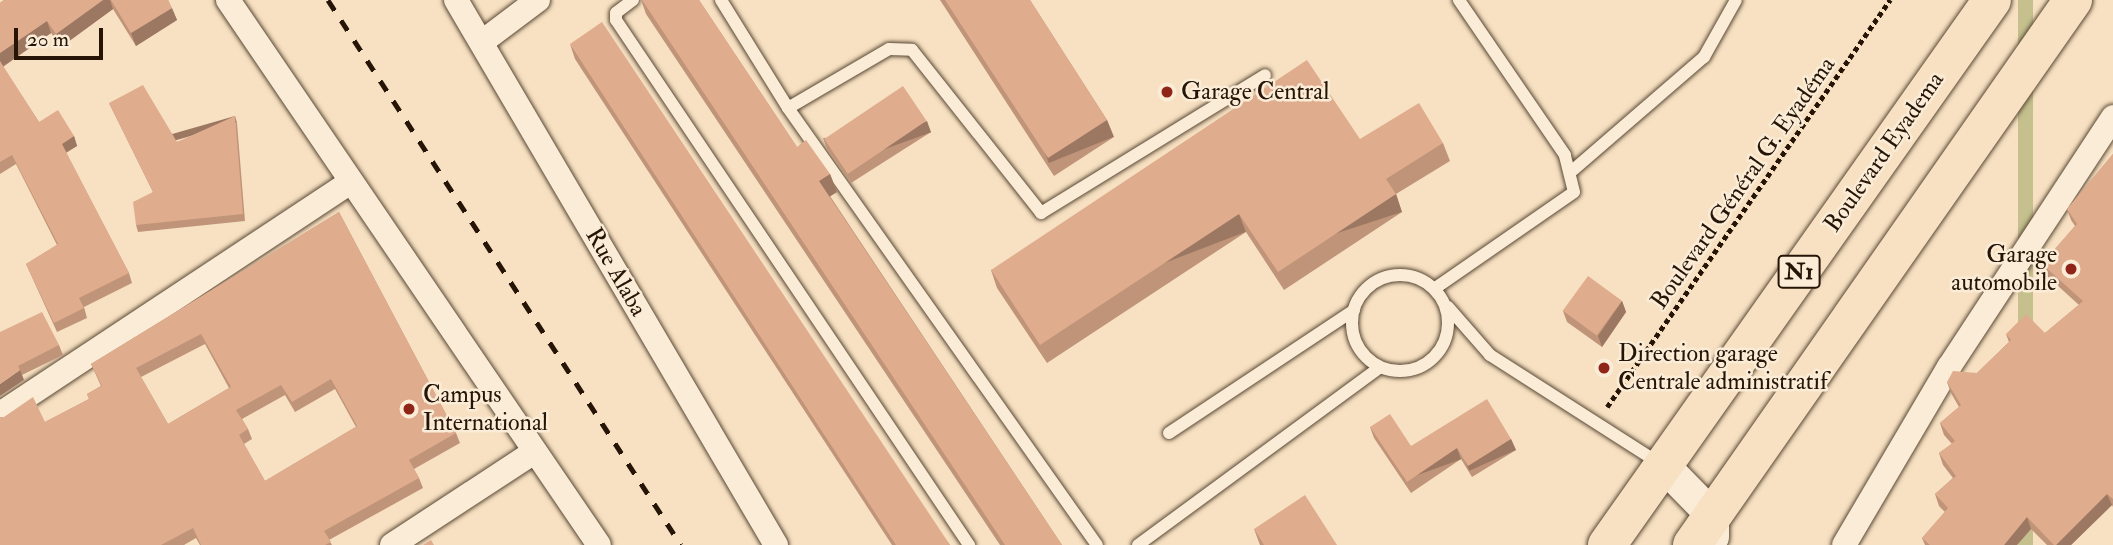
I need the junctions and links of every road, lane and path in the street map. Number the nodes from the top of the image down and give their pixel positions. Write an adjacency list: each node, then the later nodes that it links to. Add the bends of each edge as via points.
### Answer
1 (228, 0): 16 (street)
2 (456, 0): 11 (street, Rue Alaba)
3 (538, 0): 11 (street)
4 (633, 0): 30 (lane, via 615,13 616,20)
5 (721, 0): 13 (lane)
6 (1459, 0): 15 (lane)
7 (1736, 0): 15 (lane, via 1704,57)
8 (1890, 0): 22 (path, Boulevard Général G. Eyadéma)
9 (1992, 0): 25 (highway, Boulevard Eyadema / N1)
10 (2073, 0): 26 (highway, N1)
11 (482, 42): 29 (street, Rue Alaba)
12 (1265, 75): 13 (lane, via 1041,214 912,50 889,49)
13 (788, 108): 31 (lane)
14 (2113, 117): 34 (street, via 1949,367)
15 (1573, 170): 17 (lane, via 1574,192)
16 (348, 184): 21 (street); 24 (street)
17 (1434, 289): 18 (lane); 19 (lane, via 1412,277 1388,276 1361,295)
18 (1443, 301): 20 (lane, via 1447,335 1429,362 1397,371); 22 (lane, via 1490,355 1563,405)
19 (1353, 310): 20 (lane, via 1357,343); 23 (lane)
20 (1380, 367): 32 (lane)
21 (0, 414)
22 (1598, 419): 25 (lane)
23 (1169, 433)
24 (534, 452): 27 (street); 28 (street)
25 (1664, 466): 26 (street); 33 (highway, Boulevard Eyadema / N1)
26 (1706, 535)
27 (392, 545)
28 (598, 545)
29 (776, 545)
30 (969, 545)
31 (1097, 545)
32 (1138, 545)
33 (1607, 545)
34 (1844, 545)

